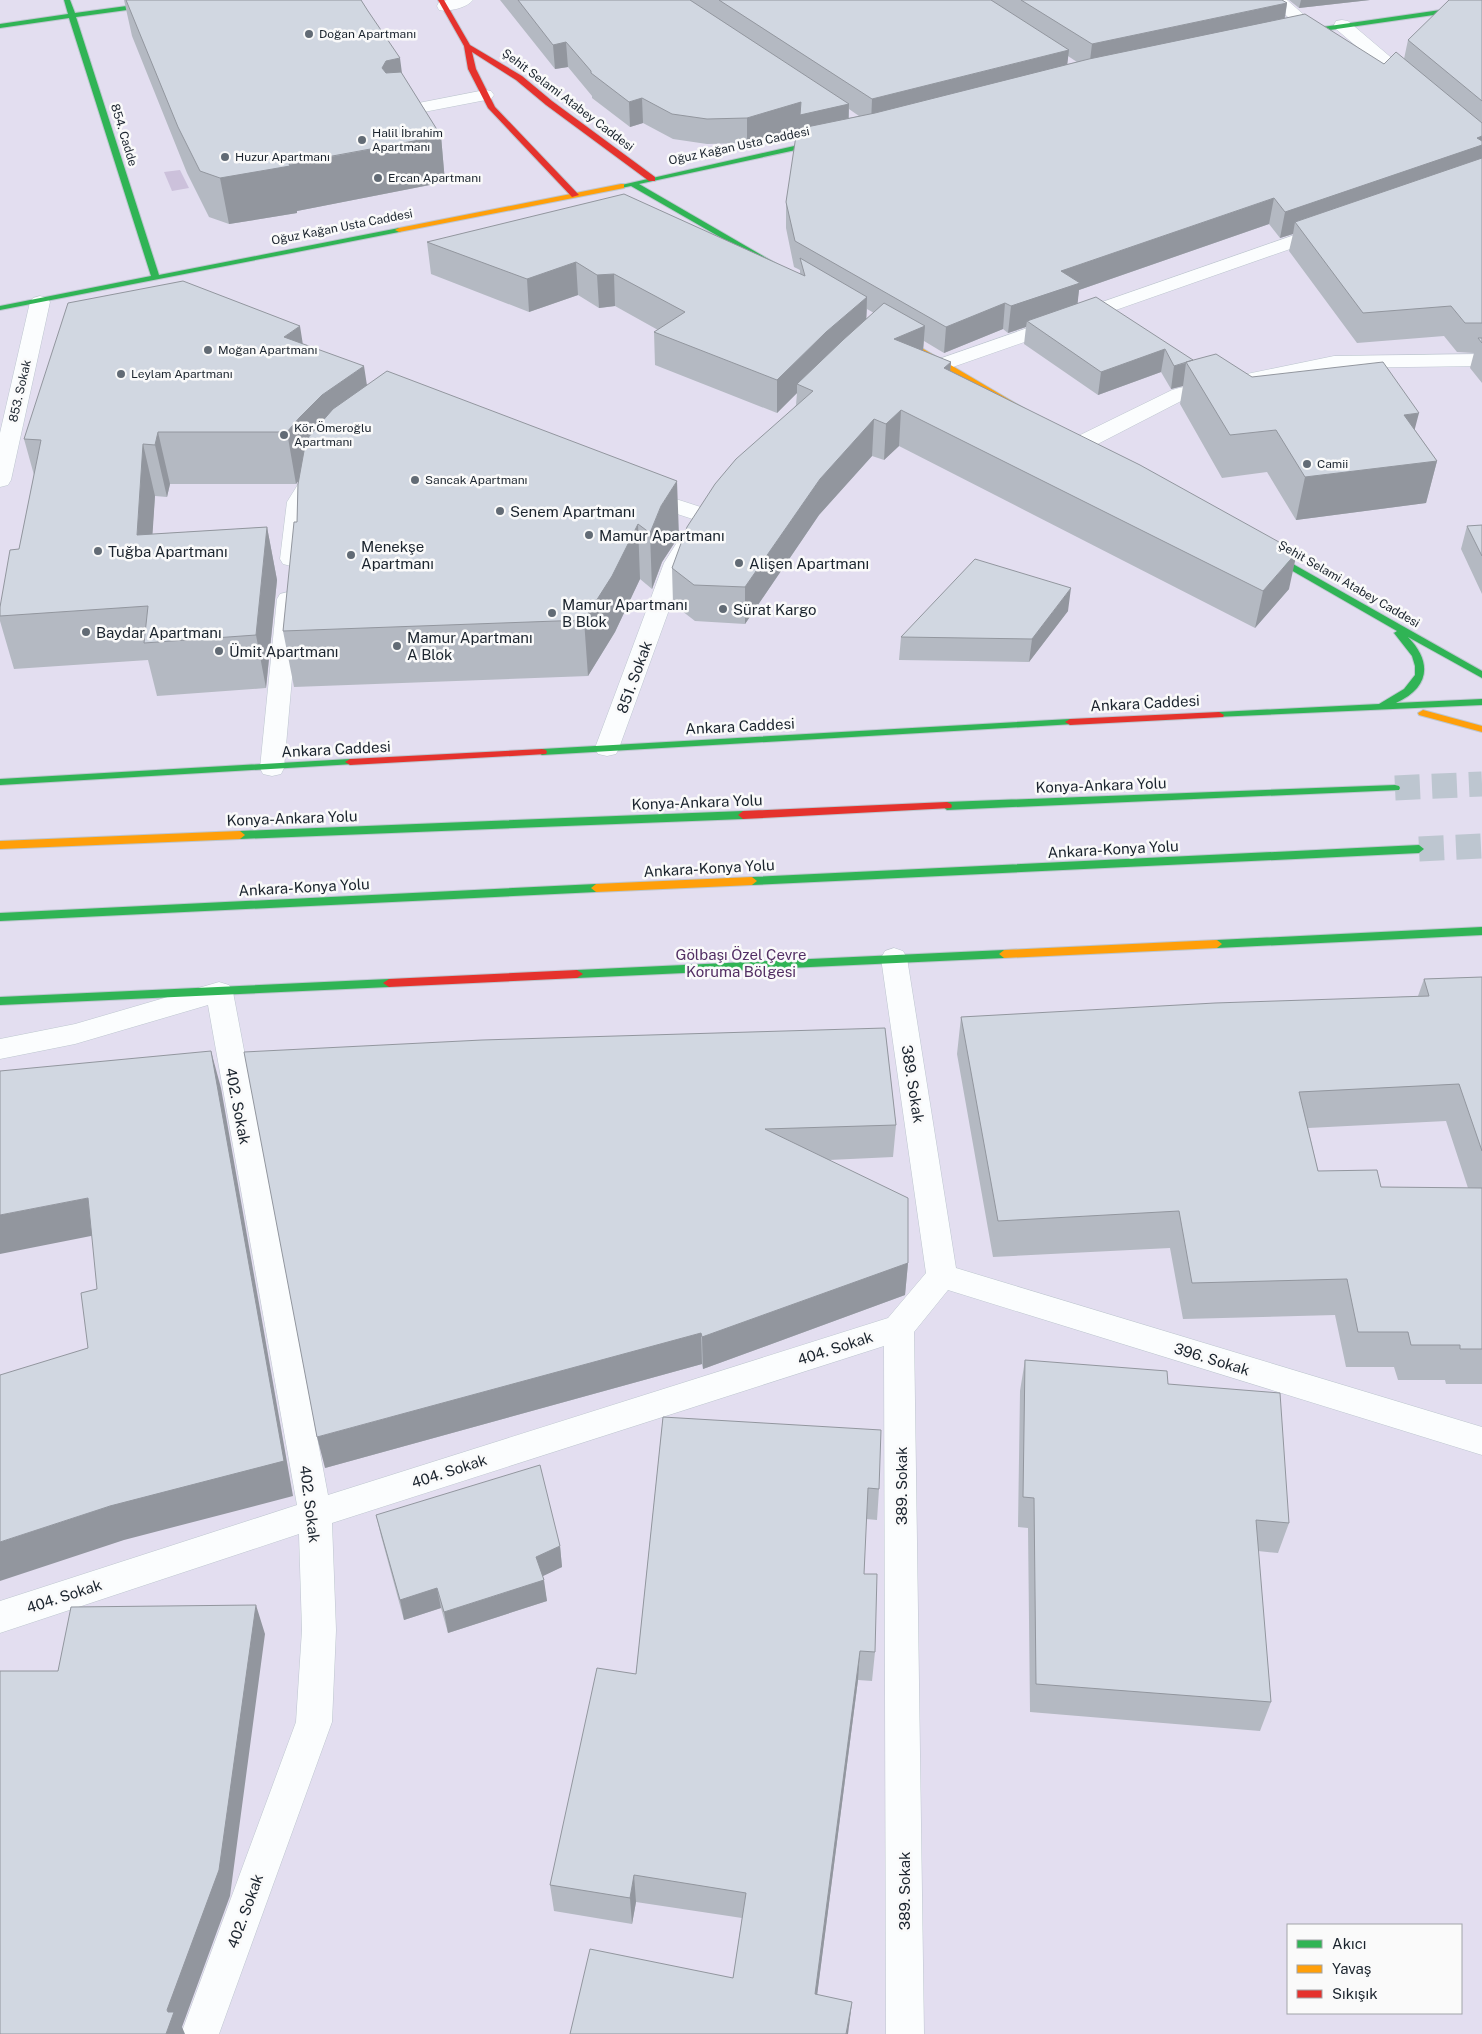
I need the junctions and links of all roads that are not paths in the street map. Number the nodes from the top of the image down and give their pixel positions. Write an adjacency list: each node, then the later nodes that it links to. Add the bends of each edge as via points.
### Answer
1 (68, 0): 7 (main road, 854. Cadde)
2 (185, 0): 7 (main road)
3 (465, 0): 5 (street)
4 (1277, 0): 10 (street)
5 (443, 3): 12 (main road)
6 (1482, 6): 8 (main road)
7 (72, 16): 9 (main road); 22 (main road, 854. Cadde)
8 (1342, 25): 10 (main road); 14 (street)
9 (0, 26)
10 (1312, 30): 11 (main road)
11 (1277, 36)
12 (467, 46): 13 (main road, via 472,69); 17 (main road, Şehit Selami Atabey Caddesi, via 519,78)
13 (485, 95): 15 (street); 19 (main road, via 492,108)
14 (1430, 99)
15 (398, 112)
16 (840, 138): 17 (main road, Oğuz Kağan Usta Caddesi)
17 (652, 179): 18 (main road, Oğuz Kağan Usta Caddesi)
18 (633, 184): 19 (main road, Oğuz Kağan Usta Caddesi); 21 (main road)
19 (575, 196): 22 (main road, Oğuz Kağan Usta Caddesi)
20 (1342, 224): 28 (street)
21 (787, 274)
22 (156, 278): 23 (street); 24 (main road, Oğuz Kağan Usta Caddesi)
23 (171, 297)
24 (40, 302): 25 (main road, Oğuz Kağan Usta Caddesi); 32 (street, 853. Sokak)
25 (0, 308)
26 (905, 342): 28 (main road)
27 (1482, 360): 30 (street, via 1334,362 1179,394)
28 (943, 364): 29 (main road)
29 (1029, 414)
30 (1080, 444)
31 (330, 460): 41 (street, via 307,485 298,502)
32 (0, 480)
33 (621, 487): 40 (street, 851. Sokak, via 711,509 676,563)
34 (1253, 544): 35 (main road, Şehit Selami Atabey Caddesi)
35 (1382, 619): 36 (main road, Şehit Selami Atabey Caddesi); 38 (main road, via 1413,646 1420,659 1420,671 1411,690)
36 (1482, 675)
37 (1482, 702): 38 (main road, Ankara Caddesi)
38 (1380, 707): 39 (main road, via 1432,714); 40 (main road, Ankara Caddesi)
39 (1482, 729)
40 (608, 748): 41 (main road, Ankara Caddesi)
41 (272, 768): 42 (main road, Ankara Caddesi)
42 (0, 782)
43 (1395, 788): 44 (main road, Konya-Ankara Yolu)
44 (0, 845)
45 (1419, 849): 46 (main road, Ankara-Konya Yolu)
46 (0, 916)
47 (1482, 924): 49 (main road)
48 (1482, 931): 49 (main road)
49 (1453, 933): 50 (main road)
50 (894, 958): 51 (main road); 56 (street, 389. Sokak)
51 (219, 992): 53 (main road); 55 (street, via 75,1034); 59 (street, 402. Sokak)
52 (0, 993): 53 (main road)
53 (100, 997): 54 (main road)
54 (0, 1001)
55 (0, 1049)
56 (942, 1276): 57 (street); 58 (street, 396. Sokak)
57 (899, 1328): 59 (street, 404. Sokak); 62 (street, 389. Sokak)
58 (1482, 1441)
59 (315, 1514): 60 (street, 404. Sokak); 61 (street, 402. Sokak, via 319,1630 314,1722)
60 (0, 1617)
61 (200, 2034)
62 (905, 2034)

